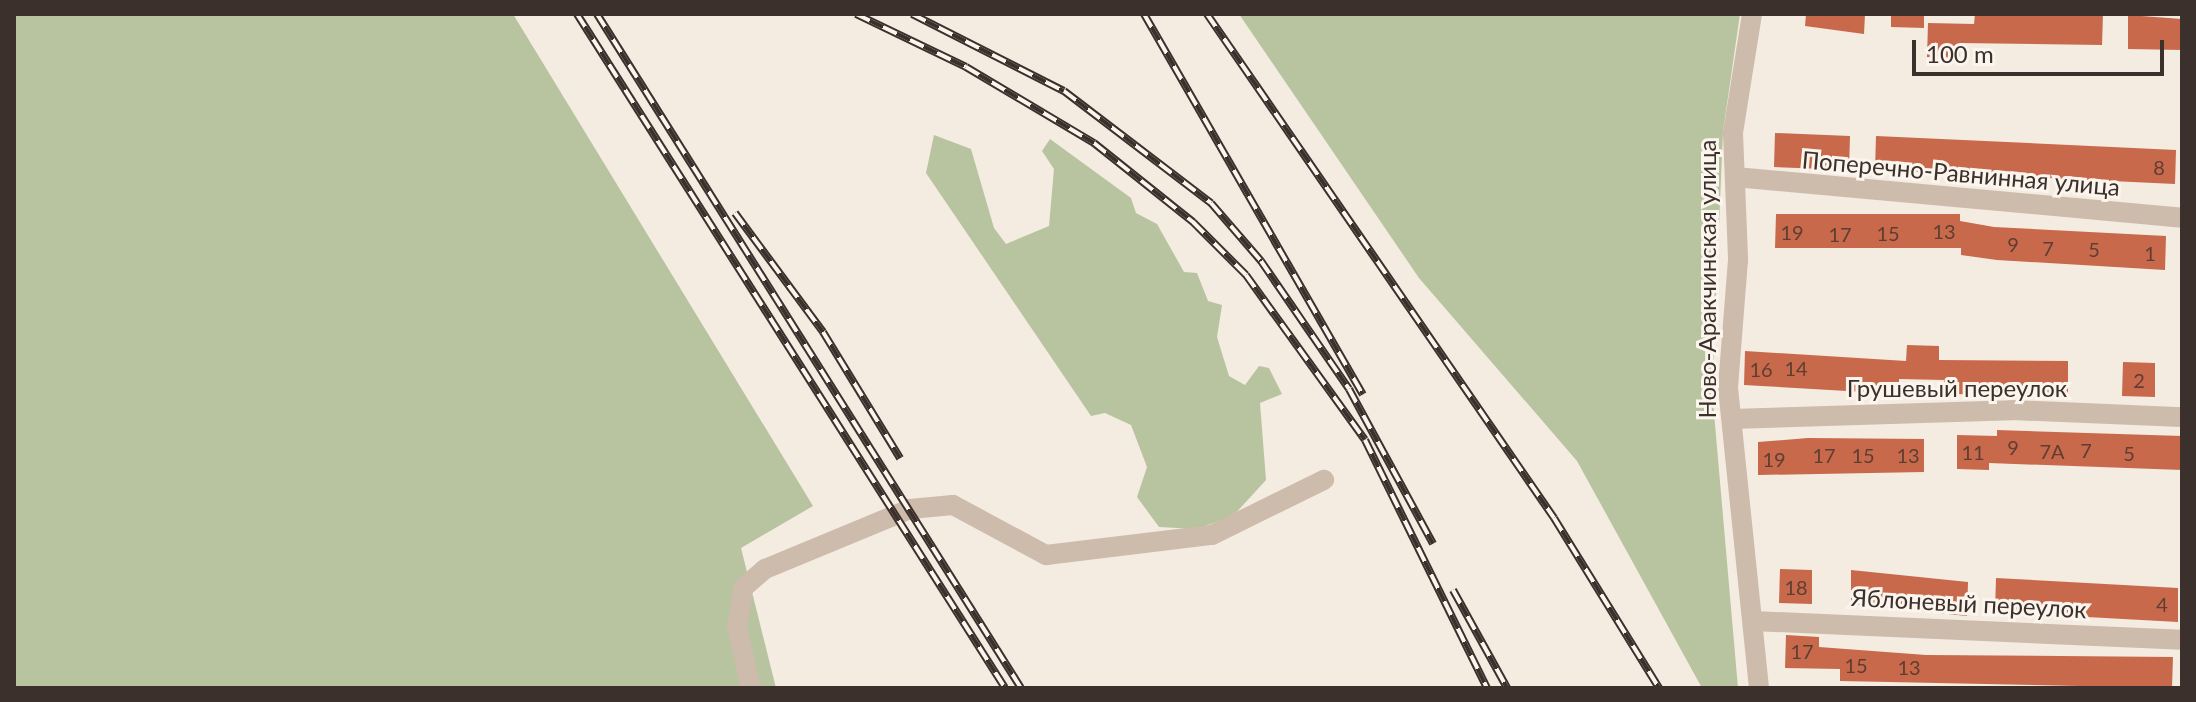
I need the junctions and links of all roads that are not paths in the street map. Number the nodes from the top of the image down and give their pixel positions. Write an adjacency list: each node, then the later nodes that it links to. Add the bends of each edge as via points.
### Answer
1 (1752, 14): 2 (street, Ново-Аракчинская улица, via 1733,133)
2 (1735, 177): 3 (street, Поперечно-Равнинная улица); 5 (street, Ново-Аракчинская улица)
3 (2182, 218)
4 (2182, 417): 5 (street, Грушевый переулок, via 2012,410)
5 (1732, 419): 7 (street, Ново-Аракчинская улица)
6 (1324, 480): 9 (street, via 1212,535 1046,555 978,514 932,503 910,509 765,569 743,588 737,628)
7 (1753, 621): 8 (street, Яблоневый переулок); 10 (street, Ново-Аракчинская улица)
8 (2182, 640)
9 (751, 688)
10 (1759, 688)

